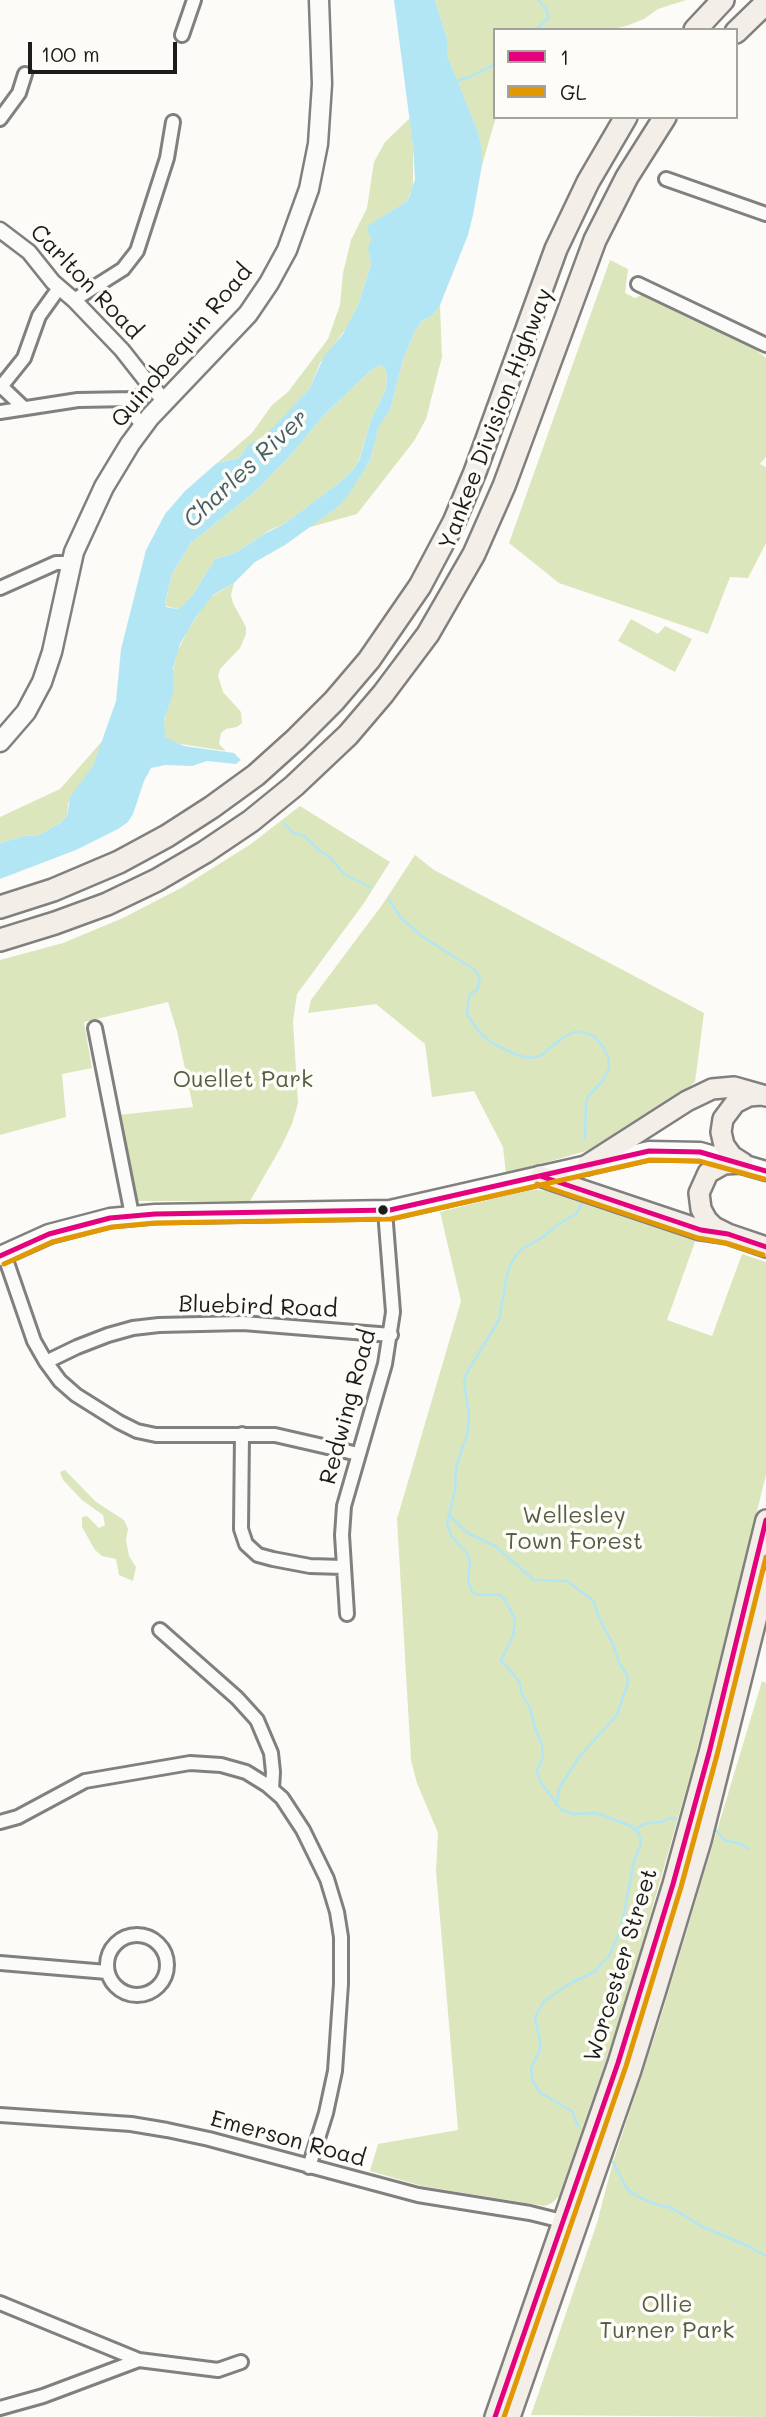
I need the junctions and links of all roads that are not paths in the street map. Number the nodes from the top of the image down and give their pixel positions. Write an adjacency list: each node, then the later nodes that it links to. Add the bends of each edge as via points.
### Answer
1 (194, 0): 7 (street)
2 (319, 0): 21 (main road, Quinobequin Road, via 319,133 297,226 255,304 231,332)
3 (723, 0): 5 (highway)
4 (766, 3): 6 (highway)
5 (697, 28)
6 (738, 30)
7 (182, 34)
8 (25, 74): 9 (street, via 19,93)
9 (0, 119)
10 (625, 119): 29 (highway, Yankee Division Highway, via 587,182 556,249 454,522 420,586 369,660 296,739 205,813 103,869)
11 (664, 119): 30 (highway, Yankee Division Highway, via 594,240 507,478 474,554 428,634 383,694 308,774 213,847 124,896)
12 (173, 122): 18 (street, via 167,158 137,251 123,269)
13 (666, 179): 14 (street)
14 (766, 214)
15 (0, 230): 17 (street, Carlton Road, via 29,252)
16 (638, 284): 19 (street)
17 (59, 288): 18 (street, Carlton Road); 20 (street, via 39,316 24,358)
18 (74, 300): 21 (street, Carlton Road)
19 (766, 345)
20 (1, 388): 23 (street)
21 (158, 394): 22 (street); 25 (main road, Quinobequin Road)
22 (128, 399): 23 (street); 25 (street)
23 (24, 408): 24 (street)
24 (0, 412)
25 (143, 426): 26 (main road, Quinobequin Road, via 98,497)
26 (71, 563): 27 (street, via 56,563); 28 (main road, Quinobequin Road, via 42,682 26,712)
27 (0, 589)
28 (0, 742)
29 (0, 907)
30 (0, 940)
31 (95, 1028): 38 (street)
32 (764, 1096): 33 (highway, via 740,1100 723,1119 724,1145); 34 (highway, via 734,1087 712,1089)
33 (743, 1163): 34 (main road, via 700,1152 667,1150); 35 (main road); 39 (highway, via 717,1167 704,1179 699,1193 706,1220)
34 (587, 1165): 36 (main road)
35 (766, 1171)
36 (540, 1176): 37 (main road); 39 (highway, via 701,1230)
37 (385, 1211): 38 (main road); 42 (street, Redwing Road, via 393,1295)
38 (132, 1215): 41 (main road, via 58,1231)
39 (728, 1234): 40 (highway)
40 (766, 1247)
41 (2, 1255): 43 (street)
42 (391, 1335): 43 (street, Bluebird Road, via 254,1324 159,1325 108,1335); 45 (street, Redwing Road)
43 (46, 1362): 44 (street, via 76,1395 137,1431)
44 (242, 1434): 45 (street, via 275,1435); 47 (street, via 241,1529 247,1544 258,1555 273,1559)
45 (358, 1454): 47 (street, Redwing Road, via 344,1506)
46 (766, 1520): 57 (highway, Worcester Street, via 673,1884 618,2063)
47 (344, 1567): 49 (street, Redwing Road)
48 (765, 1586): 63 (highway, Worcester Street, via 701,1841 656,1990)
49 (347, 1614)
50 (160, 1630): 51 (street, via 257,1720 272,1759)
51 (272, 1789): 52 (street, via 231,1767 184,1763 85,1781); 56 (street, via 291,1810 315,1853 333,1895 341,1937 335,2071)
52 (0, 1822)
53 (0, 1963): 54 (street)
54 (107, 1972): 54 (street, via 118,1989 136,1996 146,1994 161,1983 165,1954 154,1940 128,1937 108,1955)
55 (0, 2115): 56 (street, Emerson Road, via 155,2128)
56 (309, 2167): 57 (street, Emerson Road, via 431,2198)
57 (562, 2221): 62 (highway, Worcester Street)
58 (0, 2303): 59 (street)
59 (139, 2360): 60 (street, via 218,2370); 61 (street)
60 (241, 2362)
61 (0, 2408)
62 (495, 2417)
63 (510, 2417)

